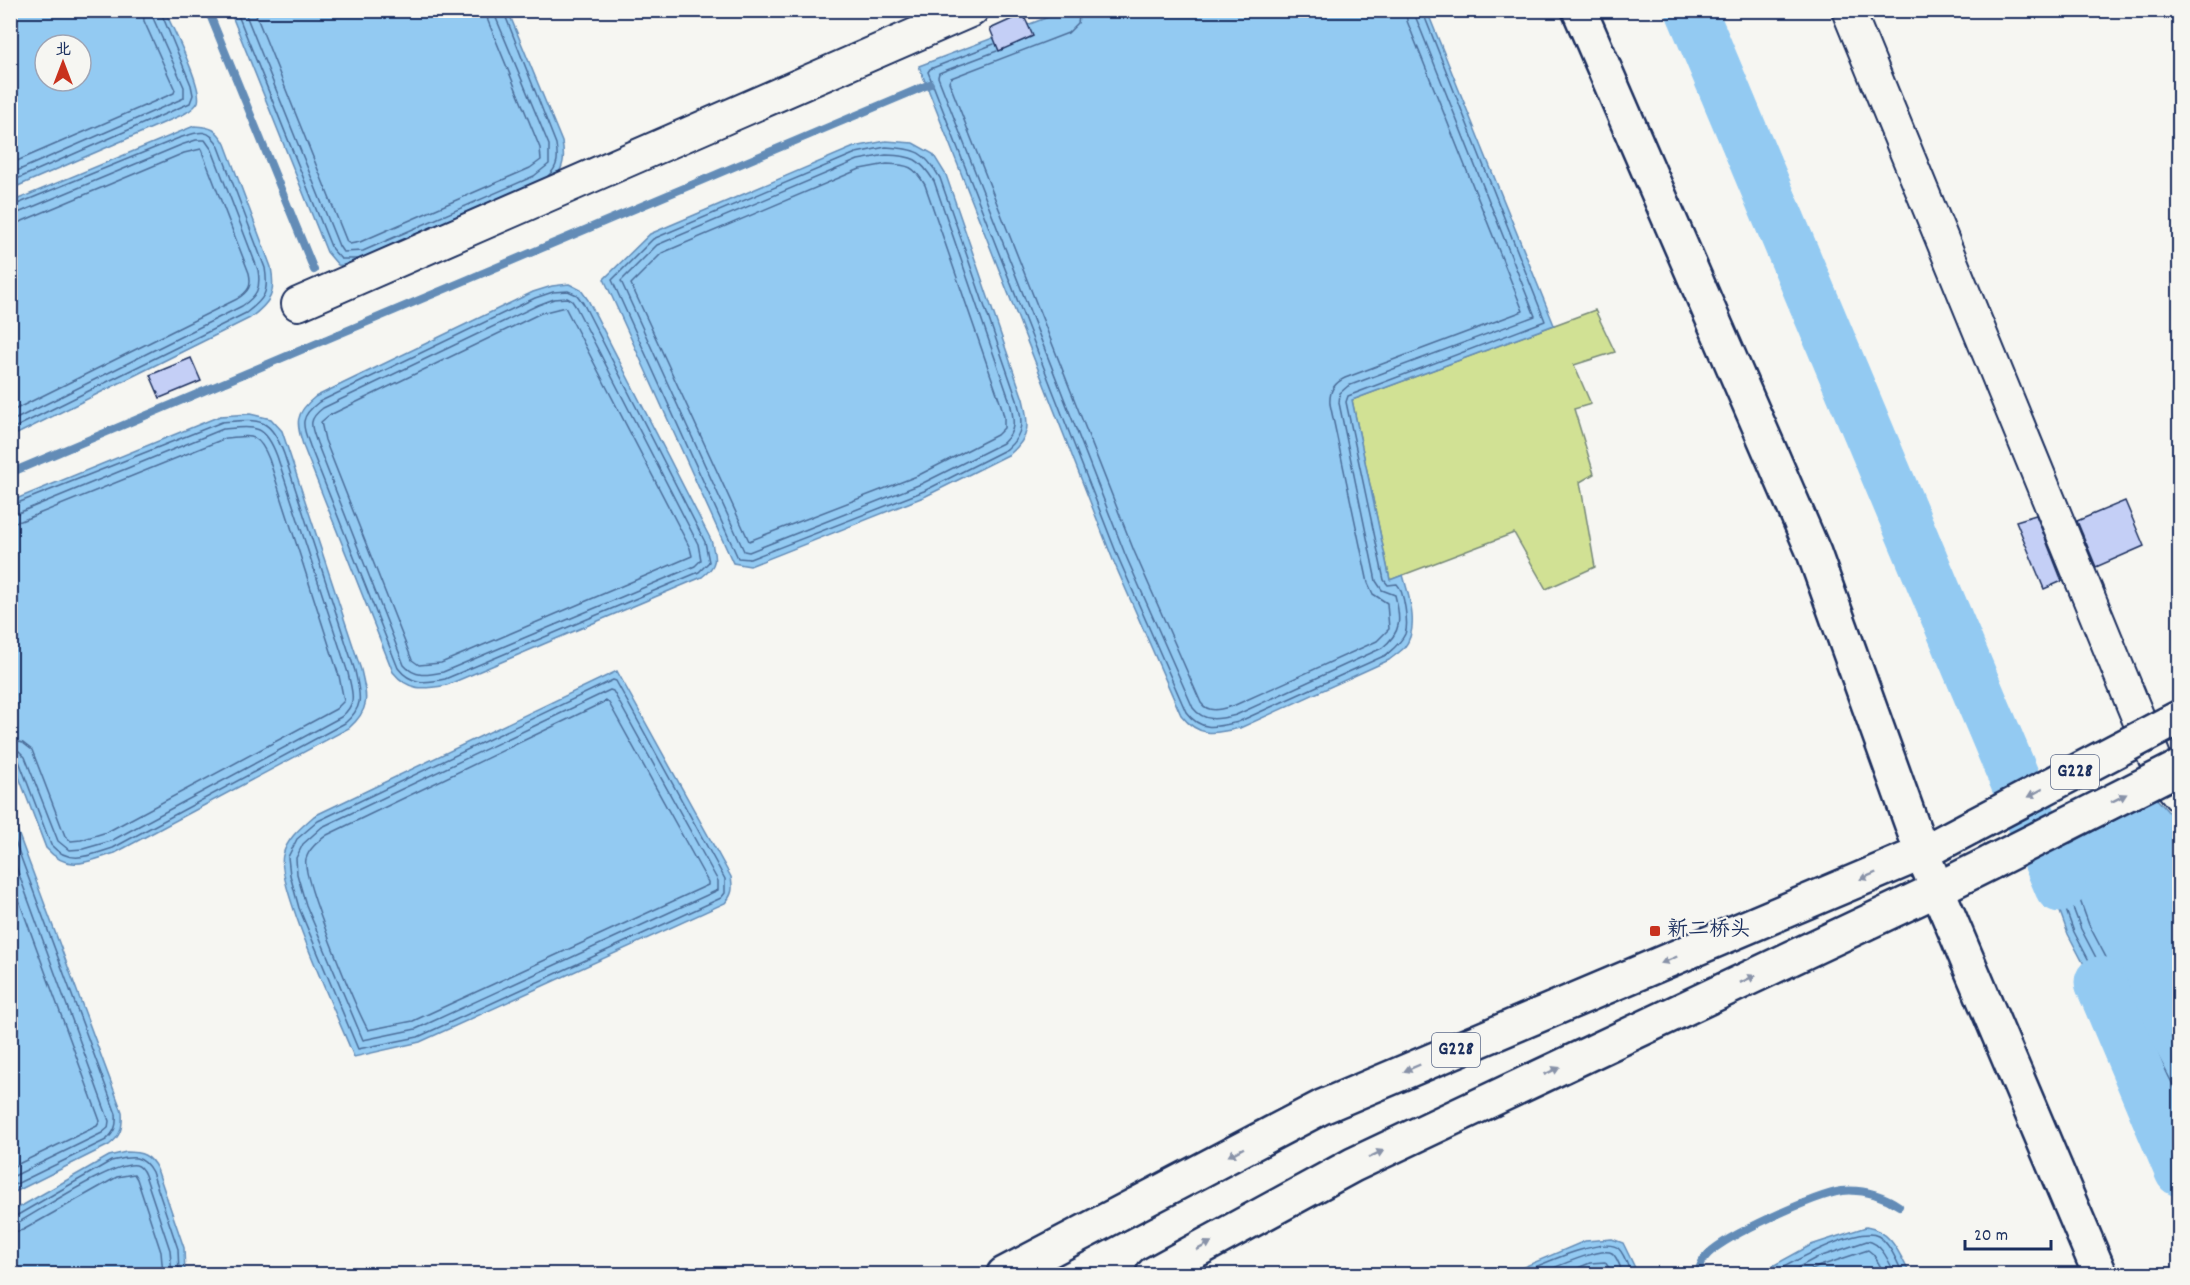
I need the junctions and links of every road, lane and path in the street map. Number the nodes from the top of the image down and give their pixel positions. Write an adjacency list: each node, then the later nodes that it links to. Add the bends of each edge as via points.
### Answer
1 (972, 10): 4 (street)
2 (1579, 10): 8 (main road, via 1814,554)
3 (1848, 10): 7 (street, via 2155,759)
4 (298, 304)
5 (2180, 717): 8 (main road, G228, one-way to 8, bridge)
6 (2180, 767): 9 (main road, G228, one-way to 6, bridge)
7 (2180, 796)
8 (1922, 853): 9 (main road); 10 (main road, G228, one-way to 10, via 1322,1107)
9 (1938, 889): 11 (main road, G228, one-way to 9, via 1353,1165); 12 (main road)
10 (1004, 1275)
11 (1153, 1275)
12 (2100, 1275)

